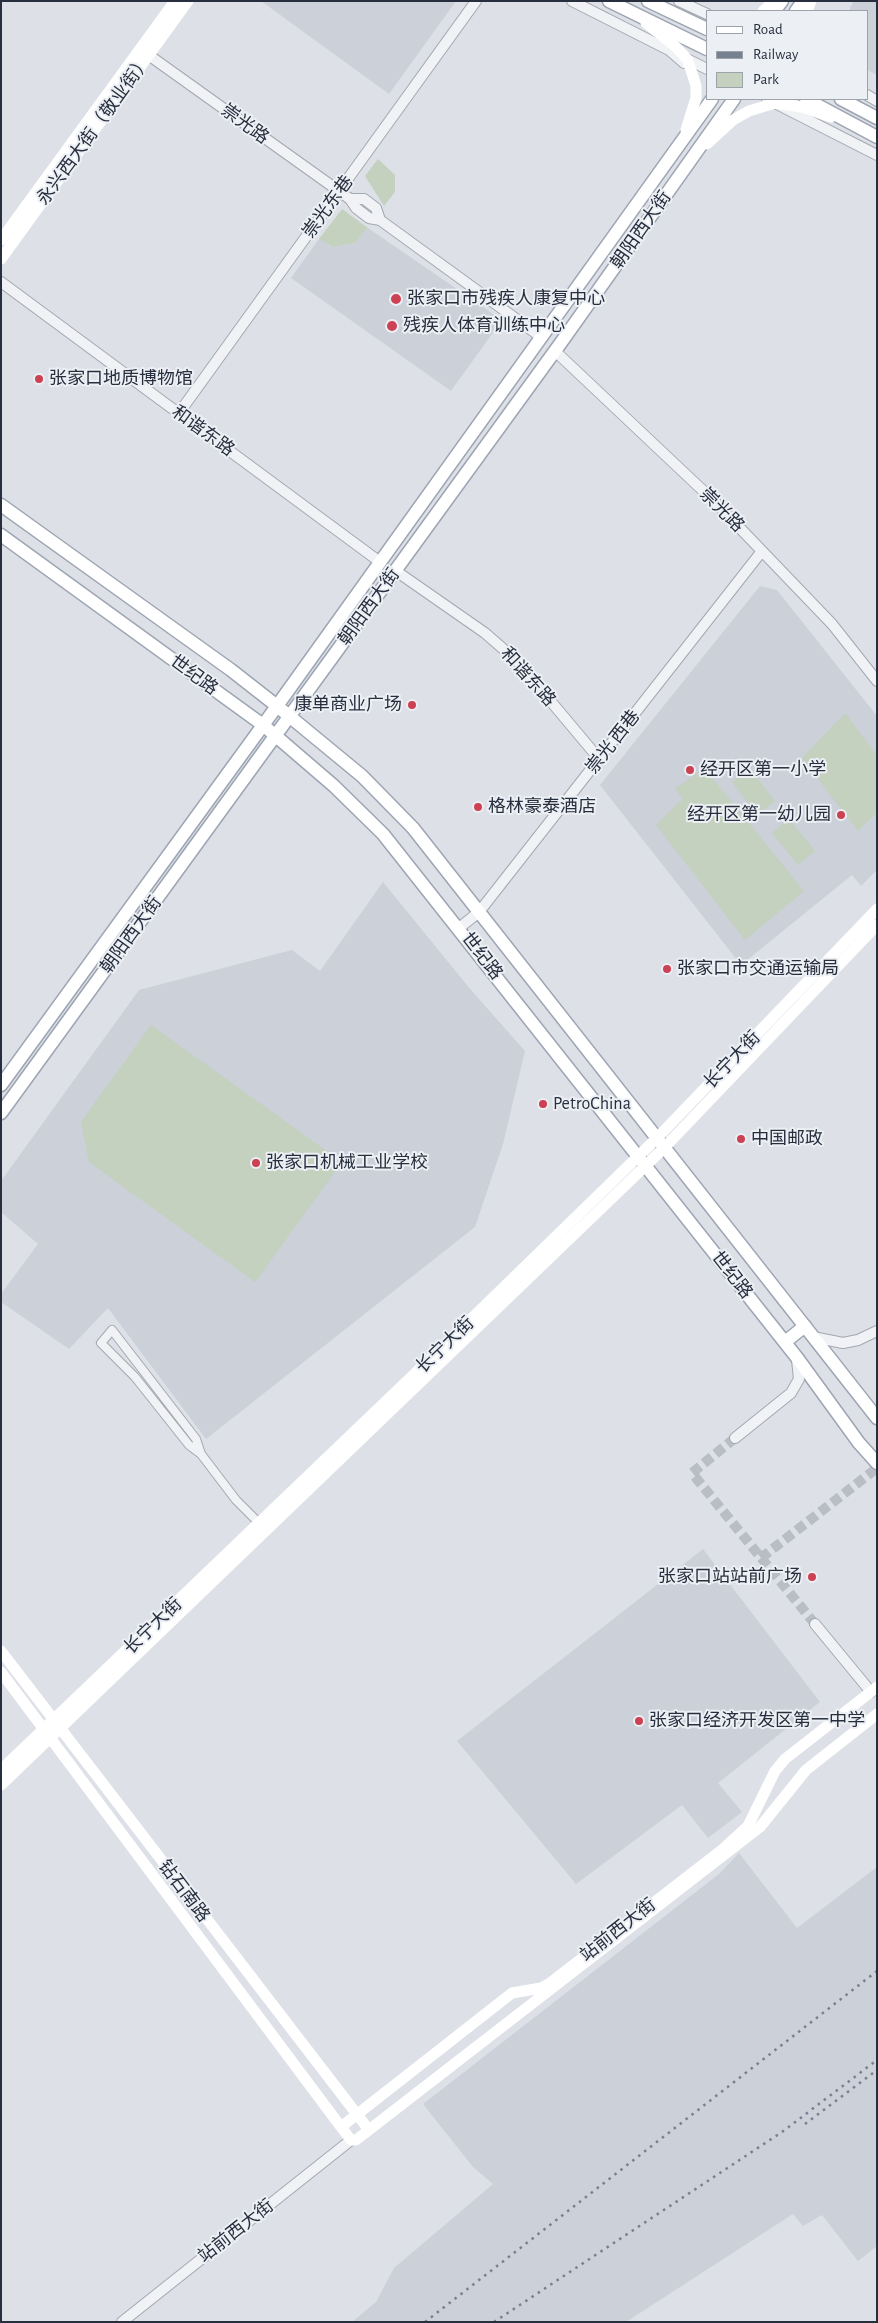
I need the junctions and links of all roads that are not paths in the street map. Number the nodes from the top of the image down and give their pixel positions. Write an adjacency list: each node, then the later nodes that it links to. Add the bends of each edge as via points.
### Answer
1 (175, 1): 15 (main road, 永兴西大街（敬业街）)
2 (188, 1): 15 (main road, 永兴西大街（敬业街）)
3 (476, 1): 32 (street, 崇光东巷)
4 (572, 1): 14 (street)
5 (609, 1): 10 (main road)
6 (649, 1): 11 (main road); 12 (main road)
7 (680, 1): 11 (street)
8 (774, 1): 9 (main road)
9 (764, 10)
10 (633, 13): 13 (main road); 16 (main road)
11 (705, 15)
12 (706, 30)
13 (706, 49)
14 (669, 50): 16 (street); 18 (street)
15 (145, 52): 32 (street, 崇光路); 33 (main road, 永兴西大街（敬业街）); 34 (main road, 永兴西大街（敬业街）)
16 (686, 58): 17 (street); 18 (main road)
17 (706, 68)
18 (692, 73): 29 (main road, via 696,98 692,115)
19 (711, 100): 29 (main road, 朝阳西大街)
20 (733, 100): 31 (main road, 朝阳西大街)
21 (808, 100): 27 (main road)
22 (843, 100): 25 (main road)
23 (848, 100): 25 (main road)
24 (771, 101): 27 (main road, via 802,107); 30 (street); 31 (main road, via 733,120)
25 (864, 111): 26 (main road)
26 (877, 118)
27 (855, 125): 28 (main road)
28 (877, 137)
29 (676, 148): 36 (main road, 朝阳西大街)
30 (877, 155)
31 (690, 161): 37 (main road, 朝阳西大街)
32 (339, 192): 36 (street, 崇光路, via 368,218 380,220); 38 (street, 崇光东巷)
33 (1, 240)
34 (1, 259)
35 (1, 282): 38 (street, 和谐东路)
36 (542, 337): 42 (main road, 朝阳西大街)
37 (555, 351): 41 (street, 崇光路, via 714,501); 43 (main road, 朝阳西大街)
38 (179, 413): 42 (street, 和谐东路)
39 (1, 505): 45 (main road, 世纪路)
40 (1, 535): 47 (main road, 世纪路)
41 (762, 552): 44 (street, 崇光路, via 832,624); 49 (street, 崇光 西巷)
42 (380, 562): 45 (main road, 朝阳西大街)
43 (396, 571): 46 (main road, 朝阳西大街); 49 (street, 和谐东路, via 485,633 517,661)
44 (877, 681)
45 (277, 706): 46 (main road, 世纪路); 47 (main road, 朝阳西大街)
46 (289, 716): 48 (main road, 朝阳西大街); 51 (main road, 世纪路, via 362,776 413,828)
47 (263, 725): 48 (main road, 世纪路); 54 (main road, 朝阳西大街)
48 (275, 735): 53 (main road, 世纪路, via 348,798 383,834); 55 (main road, 朝阳西大街)
49 (600, 760): 51 (street, 崇光 西巷)
50 (877, 909): 56 (main road, 长宁大街)
51 (479, 912): 53 (street, 崇光 西巷); 56 (main road, 世纪路)
52 (877, 925): 56 (main road, 长宁大街)
53 (459, 928): 57 (main road, 世纪路)
54 (1, 1085)
55 (1, 1113)
56 (660, 1143): 57 (main road, 长宁大街); 58 (main road, 世纪路)
57 (642, 1161): 61 (main road, 世纪路); 67 (main road, 长宁大街); 73 (main road, 长宁大街)
58 (805, 1326): 60 (main road, 世纪路); 61 (main road)
59 (877, 1331): 60 (street, via 843,1343)
60 (813, 1336): 63 (main road, 世纪路)
61 (785, 1342): 62 (main road, 世纪路)
62 (793, 1353): 64 (street, via 800,1372 791,1393); 66 (main road, 世纪路)
63 (877, 1418)
64 (736, 1438)
65 (201, 1454): 65 (street, via 196,1439 112,1330 101,1343 135,1377 189,1445); 67 (street, via 236,1500)
66 (877, 1464)
67 (260, 1524): 73 (main road, 长宁大街)
68 (815, 1624): 71 (street)
69 (1, 1651): 73 (main road, 钻石南路)
70 (1, 1672): 74 (main road, 钻石南路)
71 (874, 1690): 77 (main road, 站前西大街, via 784,1759 748,1826)
72 (877, 1714): 77 (main road, 站前西大街, via 811,1764 766,1820)
73 (57, 1725): 74 (main road, 长宁大街); 78 (main road, 钻石南路)
74 (47, 1734): 75 (main road, 长宁大街); 76 (main road, 长宁大街); 79 (main road, 钻石南路)
75 (1, 1770)
76 (1, 1785)
77 (724, 1851): 78 (main road, 站前西大街, via 550,1983 541,1988 512,1993); 80 (main road, 站前西大街)
78 (357, 2116): 79 (main road, 站前西大街); 80 (main road, 钻石南路)
79 (341, 2127): 81 (main road)
80 (369, 2130): 81 (main road, 站前西大街)
81 (351, 2140): 82 (street, 站前西大街)
82 (122, 2322)

